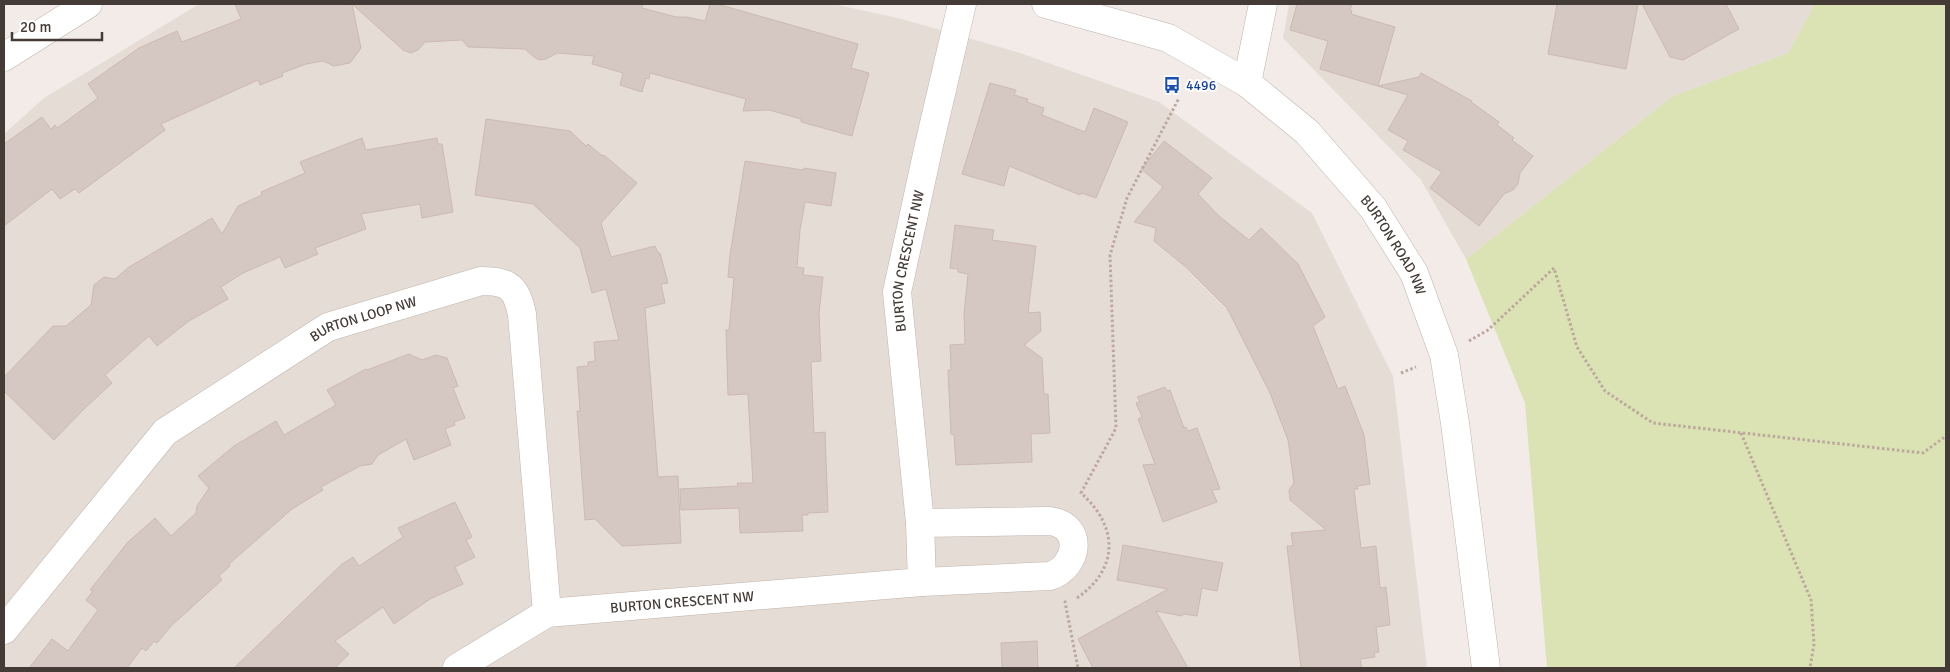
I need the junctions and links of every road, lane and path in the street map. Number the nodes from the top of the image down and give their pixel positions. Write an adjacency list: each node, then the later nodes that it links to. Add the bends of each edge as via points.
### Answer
1 (88, 4): 5 (street)
2 (962, 4): 12 (street, BURTON CRESCENT NW, via 897,292)
3 (1046, 4): 6 (street, BURTON ROAD NW, via 1168,38)
4 (1263, 4): 6 (street)
5 (4, 56)
6 (1248, 83): 8 (street, BURTON ROAD NW, via 1307,132 1373,208 1414,273)
7 (1179, 98): 17 (path, via 1127,198 1110,255 1116,428 1081,493 1101,514 1109,544 1101,573 1091,586 1065,602)
8 (1444, 355): 9 (path); 10 (path, via 1488,330 1554,268 1576,347 1605,391 1653,423); 18 (street, BURTON ROAD NW)
9 (1401, 373)
10 (1741, 433): 11 (path, via 1923,453); 19 (path, via 1811,600 1814,644)
11 (1946, 436)
12 (920, 522): 13 (street, BURTON CRESCENT NW); 13 (street, BURTON CRESCENT NW, via 1050,521 1068,528 1073,539 1071,560 1060,573 1050,576)
13 (922, 582): 14 (street, BURTON CRESCENT NW)
14 (547, 613): 15 (street, BURTON LOOP NW, via 519,298 510,286 496,281 481,281 328,327 165,432); 16 (street, BURTON CRESCENT NW)
15 (4, 630)
16 (457, 668)
17 (1078, 668)
18 (1486, 668)
19 (1810, 668)

